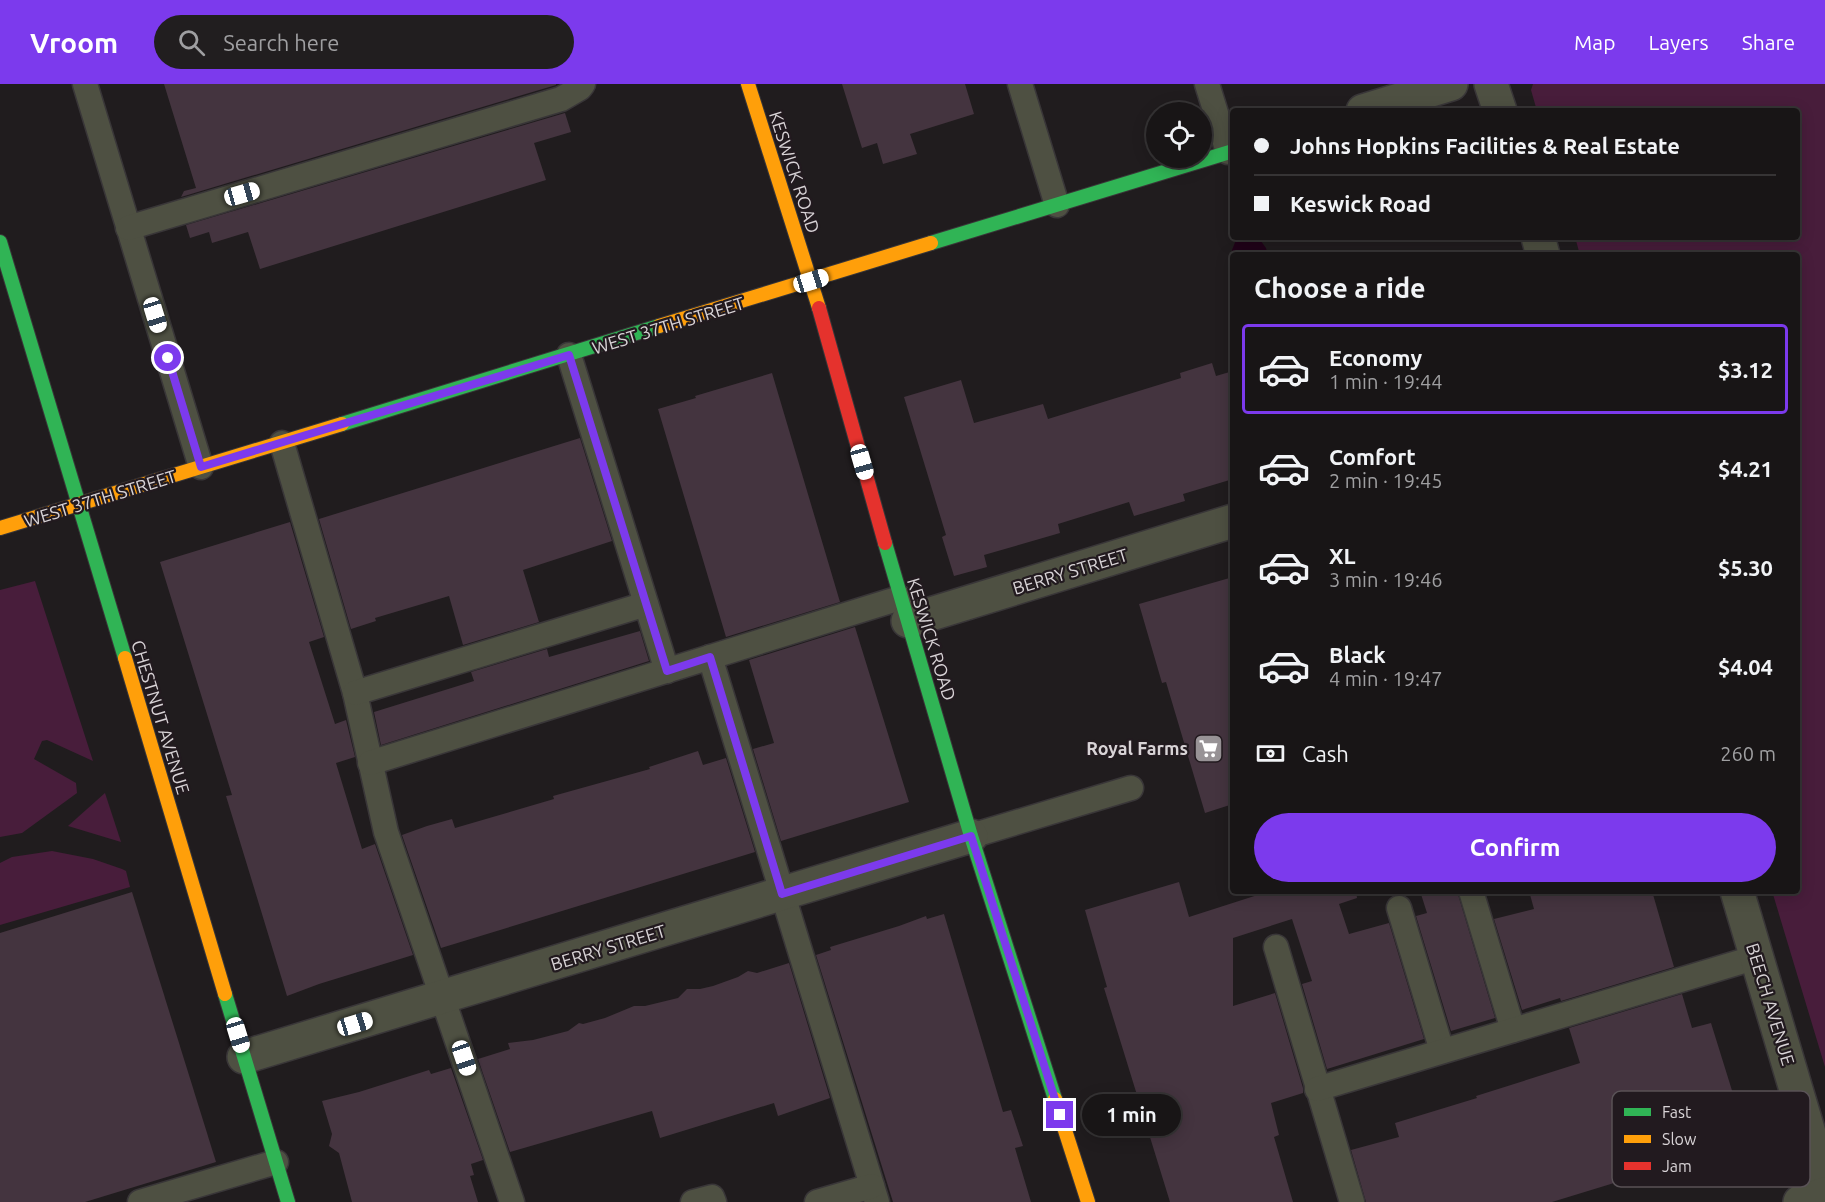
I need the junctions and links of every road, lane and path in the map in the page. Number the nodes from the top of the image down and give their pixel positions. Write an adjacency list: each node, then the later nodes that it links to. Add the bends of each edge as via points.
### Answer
1 (85, 84): 13 (lane)
2 (583, 84): 13 (lane, via 561,99)
3 (748, 84): 16 (street, KESWICK ROAD)
4 (1020, 84): 12 (lane)
5 (1207, 84): 10 (lane)
6 (1451, 84): 8 (street)
7 (1491, 84): 9 (street)
8 (1373, 108)
9 (1499, 108)
10 (1230, 149)
11 (1230, 152): 12 (street, WEST 37TH STREET)
12 (1057, 205): 16 (street, WEST 37TH STREET)
13 (128, 228): 19 (lane)
14 (0, 242): 15 (street, CHESTNUT AVENUE)
15 (4, 268): 20 (street, CHESTNUT AVENUE)
16 (811, 281): 17 (street, WEST 37TH STREET); 24 (street, KESWICK ROAD)
17 (569, 355): 18 (street, WEST 37TH STREET); 23 (lane)
18 (282, 443): 19 (street, WEST 37TH STREET); 27 (lane)
19 (201, 467): 20 (street, WEST 37TH STREET)
20 (79, 504): 22 (street, WEST 37TH STREET); 40 (street, CHESTNUT AVENUE)
21 (1230, 522): 24 (street, BERRY STREET)
22 (0, 528)
23 (646, 604): 26 (lane); 27 (lane)
24 (904, 610): 25 (lane); 30 (street, KESWICK ROAD)
25 (710, 657): 26 (lane); 31 (lane)
26 (667, 671): 28 (lane)
27 (355, 693): 28 (lane)
28 (370, 763): 37 (lane, via 386,832)
29 (1131, 788): 30 (lane)
30 (971, 836): 31 (street, BERRY STREET); 54 (street, KESWICK ROAD)
31 (782, 894): 37 (street, BERRY STREET); 46 (lane)
32 (1472, 894): 38 (lane)
33 (1738, 894): 36 (street, BEECH AVENUE)
34 (1399, 908): 39 (lane)
35 (1276, 946): 41 (lane)
36 (1757, 957): 38 (lane); 42 (street, BEECH AVENUE)
37 (444, 997): 40 (street, BERRY STREET); 50 (lane)
38 (1513, 1030): 39 (lane)
39 (1442, 1051): 41 (lane)
40 (244, 1057): 44 (street, CHESTNUT AVENUE)
41 (1317, 1089): 55 (lane)
42 (1797, 1091)
43 (1810, 1136): 45 (street, BEECH AVENUE)
44 (276, 1162): 48 (lane); 49 (street, CHESTNUT AVENUE)
45 (1825, 1187)
46 (874, 1194): 53 (lane)
47 (1825, 1194): 56 (street)
48 (140, 1202)
49 (288, 1202)
50 (512, 1202)
51 (693, 1202): 52 (lane, via 712,1197)
52 (714, 1202)
53 (817, 1202)
54 (1088, 1202)
55 (1352, 1202)
56 (1800, 1202)

